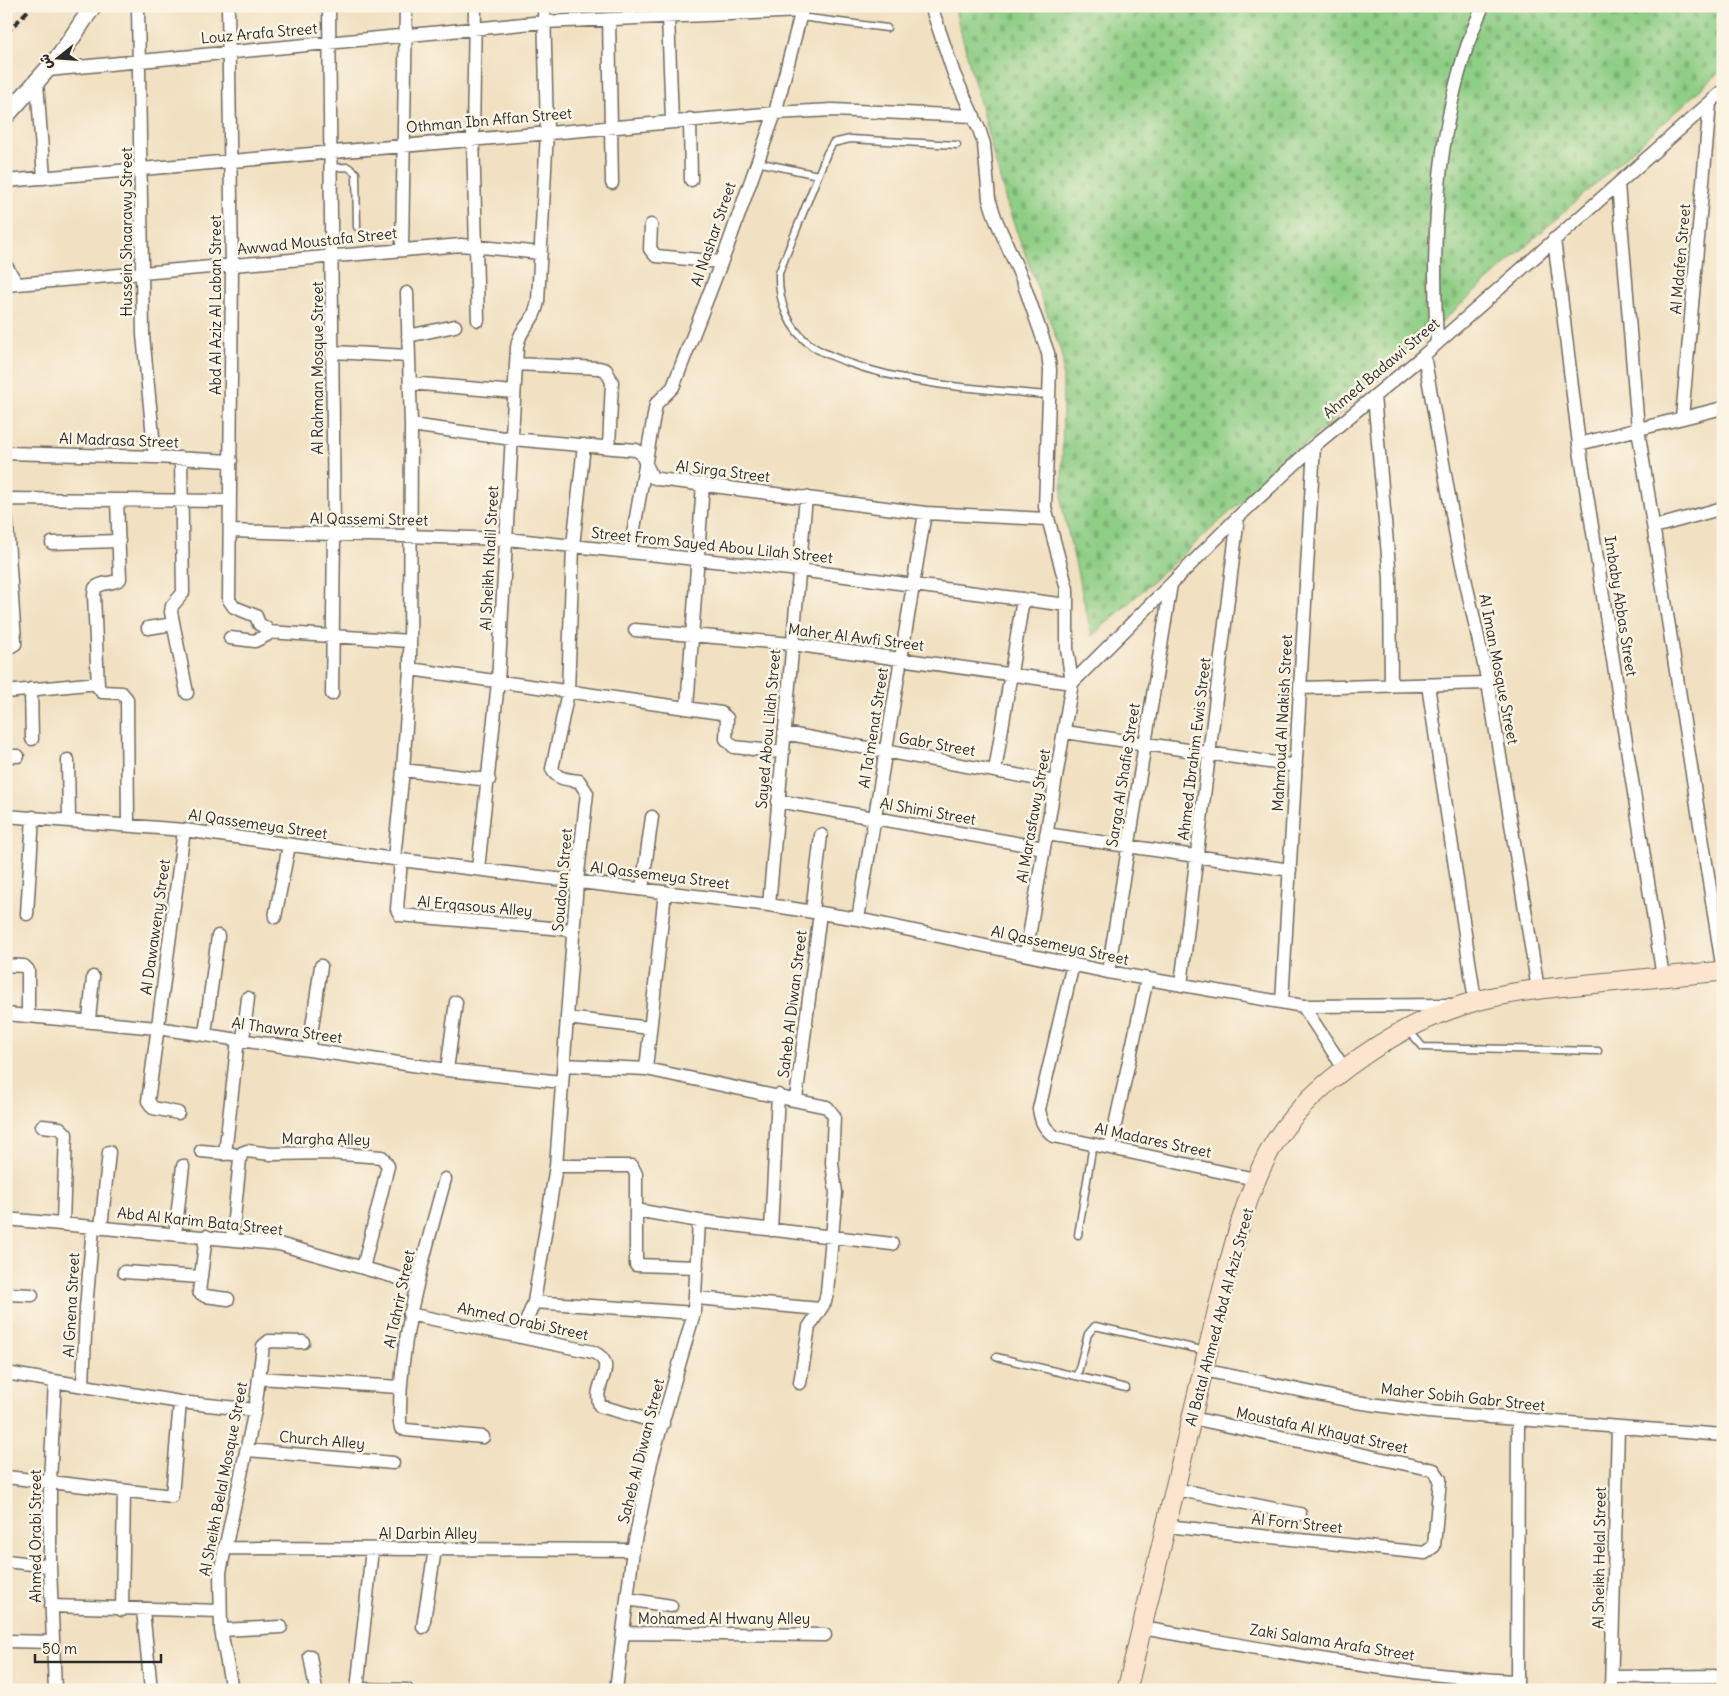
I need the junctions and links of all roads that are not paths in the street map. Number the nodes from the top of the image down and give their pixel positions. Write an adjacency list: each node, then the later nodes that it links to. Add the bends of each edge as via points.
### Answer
1 (93, 6): 22 (street)
2 (138, 6): 21 (street, Hussein Shaarawy Street)
3 (228, 6): 20 (street, Abd Al Aziz Al Laban Street)
4 (329, 6): 19 (street)
5 (406, 6): 18 (street)
6 (475, 6): 17 (street)
7 (544, 6): 15 (street, Al Sheikh Khalil Street)
8 (931, 6): 28 (street, via 954,74)
9 (1483, 6): 63 (street, via 1461,69 1444,152 1434,286)
10 (767, 9): 11 (street, Louz Arafa Street); 12 (street, Louz Arafa Street)
11 (700, 10): 13 (street, Louz Arafa Street)
12 (802, 11): 16 (lane); 26 (street, Al Nashar Street)
13 (668, 16): 14 (street, Louz Arafa Street); 30 (street)
14 (609, 19): 15 (street, Louz Arafa Street); 31 (street)
15 (544, 22): 17 (street, Louz Arafa Street); 32 (street, Al Sheikh Khalil Street)
16 (887, 28)
17 (475, 29): 18 (street, Louz Arafa Street); 33 (street)
18 (406, 35): 19 (street, Louz Arafa Street); 34 (street)
19 (329, 43): 20 (street, Louz Arafa Street); 36 (street, Al Rahman Mosque Street)
20 (229, 52): 21 (street, Louz Arafa Street); 37 (street, Abd Al Aziz Al Laban Street)
21 (140, 61): 22 (street, Louz Arafa Street); 39 (street, Hussein Shaarawy Street)
22 (48, 70): 23 (street)
23 (36, 82): 27 (street); 42 (street)
24 (1723, 91): 25 (street, Ahmed Badawi Street)
25 (1710, 103): 46 (street, Ahmed Badawi Street); 73 (street, Al Mdafen Street)
26 (774, 113): 28 (street, Othman Ibn Affan Street, via 832,110); 29 (street, Othman Ibn Affan Street); 38 (street, Al Nashar Street)
27 (6, 116)
28 (974, 116): 70 (street, via 984,144 989,199 1046,346 1050,370)
29 (690, 119): 30 (street, Othman Ibn Affan Street); 43 (street)
30 (672, 120): 31 (street, Othman Ibn Affan Street)
31 (611, 126): 32 (street, Othman Ibn Affan Street); 45 (street)
32 (548, 132): 33 (street, Othman Ibn Affan Street); 52 (street, Al Sheikh Khalil Street)
33 (473, 138): 34 (street, Othman Ibn Affan Street); 50 (street)
34 (404, 144): 36 (street, Othman Ibn Affan Street); 51 (street)
35 (957, 145): 41 (lane, via 844,139 829,148)
36 (329, 151): 37 (street, Othman Ibn Affan Street); 40 (street, Al Rahman Mosque Street)
37 (231, 160): 39 (street, Othman Ibn Affan Street); 56 (street, Abd Al Aziz Al Laban Street)
38 (756, 162): 41 (lane); 54 (street, Al Nashar Street)
39 (142, 168): 42 (street, Othman Ibn Affan Street); 57 (street, Hussein Shaarawy Street)
40 (330, 168): 48 (lane, via 348,167 356,173); 53 (street, Al Rahman Mosque Street)
41 (818, 175): 70 (lane, via 779,273 783,308 803,338 822,352 902,379)
42 (44, 178): 44 (street, Othman Ibn Affan Street)
43 (691, 180)
44 (6, 181)
45 (612, 183)
46 (1618, 184): 49 (street, Ahmed Badawi Street); 75 (street)
47 (651, 225): 54 (street, via 650,249 656,256)
48 (357, 227)
49 (1554, 239): 63 (street, Ahmed Badawi Street); 77 (street, Imbaby Abbas Street)
50 (475, 245): 51 (street, Awwad Moustafa Street); 52 (street, Awwad Moustafa Street); 60 (street)
51 (402, 249): 53 (street, Awwad Moustafa Street)
52 (541, 253): 67 (street, Al Sheikh Khalil Street, via 536,312 518,338)
53 (332, 257): 56 (street, Awwad Moustafa Street); 64 (street, Al Rahman Mosque Street)
54 (721, 262): 85 (street, Al Nashar Street, via 673,387 656,404)
55 (6, 266): 58 (street)
56 (232, 266): 57 (street, Awwad Moustafa Street); 84 (street, Abd Al Aziz Al Laban Street)
57 (142, 274): 58 (street, Awwad Moustafa Street); 82 (street, Hussein Shaarawy Street, via 143,335)
58 (12, 285)
59 (407, 293): 62 (street)
60 (478, 320)
61 (455, 326): 62 (street)
62 (408, 336): 66 (street)
63 (1437, 343): 65 (street, Ahmed Badawi Street)
64 (333, 352): 66 (street); 99 (street, Al Rahman Mosque Street)
65 (1424, 355): 71 (street, Ahmed Badawi Street); 129 (street, Al Iman Mosque Street, via 1457,542)
66 (409, 356): 68 (street)
67 (516, 364): 69 (street, Al Sheikh Khalil Street); 80 (street, via 606,370 612,382)
68 (410, 383): 69 (street); 74 (street)
69 (514, 392): 76 (street, Al Sheikh Khalil Street)
70 (1049, 395): 96 (street, via 1044,491)
71 (1374, 396): 79 (street, Ahmed Badawi Street); 131 (street, via 1390,578)
72 (1723, 408): 73 (street)
73 (1682, 418): 75 (street)
74 (411, 425): 76 (street, Al Sirga Street); 100 (street)
75 (1638, 429): 77 (street); 97 (street)
76 (512, 439): 78 (street, Al Sirga Street); 101 (street, Al Sheikh Khalil Street)
77 (1579, 444): 186 (street, Imbaby Abbas Street)
78 (584, 446): 80 (street, Al Sirga Street); 104 (street, Soudoun Street)
79 (1314, 446): 95 (street, Ahmed Badawi Street); 132 (street, Mahmoud Al Nakish Street)
80 (609, 448): 85 (street, Al Sirga Street, via 636,450 641,453)
81 (6, 453): 82 (street, Al Madrasa Street)
82 (155, 457): 83 (street, Al Madrasa Street)
83 (181, 458): 84 (street, Al Madrasa Street); 90 (street)
84 (231, 461): 91 (street, Abd Al Aziz Al Laban Street)
85 (646, 466): 86 (street, Al Sirga Street, via 652,477 658,479); 105 (street, Al Nashar Street)
86 (703, 484): 87 (street, Al Sirga Street); 107 (street)
87 (806, 497): 94 (street, Al Sirga Street); 108 (street, Sayed Abou Lilah Street)
88 (6, 499): 89 (street)
89 (117, 500): 90 (street); 102 (street)
90 (181, 500): 91 (street); 113 (street, via 183,593 172,606)
91 (230, 501): 98 (street, Abd Al Aziz Al Laban Street)
92 (1723, 508): 97 (street)
93 (6, 512): 106 (street)
94 (926, 512): 96 (street, Al Sirga Street); 109 (street, Al Ta'menat Street)
95 (1238, 517): 110 (street, Ahmed Badawi Street); 145 (street, Ahmed Ibrahim Ewis Street)
96 (1046, 519): 112 (street, via 1064,572)
97 (1654, 527): 183 (street)
98 (230, 531): 99 (street, Al Qassemi Street); 116 (street, Abd Al Aziz Al Laban Street, via 231,604 256,616)
99 (334, 535): 100 (street, Al Qassemi Street); 117 (street, Al Rahman Mosque Street)
100 (410, 536): 101 (street, Al Qassemi Street); 120 (street)
101 (507, 539): 104 (street, Street From Sayed Abou Lilah Street); 126 (street, Al Sheikh Khalil Street)
102 (119, 541): 103 (street); 128 (street, via 120,579 95,588)
103 (52, 543)
104 (573, 546): 105 (street, Street From Sayed Abou Lilah Street); 135 (street, Soudoun Street)
105 (630, 551): 107 (street, Street From Sayed Abou Lilah Street)
106 (8, 558): 122 (street, via 16,640)
107 (698, 559): 108 (street, Street From Sayed Abou Lilah Street); 118 (street)
108 (799, 570): 109 (street, Street From Sayed Abou Lilah Street); 121 (street, Sayed Abou Lilah Street)
109 (914, 584): 111 (street, Street From Sayed Abou Lilah Street); 123 (street, Al Ta'menat Street)
110 (1170, 584): 127 (street, Ahmed Badawi Street); 142 (street, Sarga Al Shafie Street)
111 (1023, 599): 112 (street, Street From Sayed Abou Lilah Street); 125 (street)
112 (1067, 606): 127 (street, via 1067,649)
113 (173, 624): 114 (street); 136 (street)
114 (148, 628)
115 (635, 630): 118 (street, Maher Al Awfi Street)
116 (268, 632): 117 (street); 119 (street, via 260,640)
117 (333, 636): 120 (street); 137 (street, Al Rahman Mosque Street)
118 (692, 636): 121 (street, Maher Al Awfi Street); 138 (street)
119 (230, 638)
120 (410, 641): 124 (street)
121 (792, 644): 123 (street, Maher Al Awfi Street); 140 (street, Sayed Abou Lilah Street)
122 (6, 648)
123 (901, 659): 125 (street, Maher Al Awfi Street); 144 (street, Al Ta'menat Street)
124 (410, 669): 126 (street); 148 (street)
125 (1011, 674): 127 (street, Maher Al Awfi Street); 149 (street)
126 (498, 682): 135 (street); 150 (street, Al Sheikh Khalil Street)
127 (1072, 682): 139 (street, Al Marasfawy Street)
128 (98, 683): 134 (street); 158 (street, via 102,692 122,693 127,699)
129 (1488, 683): 130 (street); 189 (street, Al Iman Mosque Street)
130 (1428, 685): 131 (street); 193 (street)
131 (1391, 686): 132 (street)
132 (1300, 688): 147 (street, Mahmoud Al Nakish Street)
133 (7, 689): 134 (street)
134 (31, 689): 141 (street)
135 (568, 692): 138 (street); 169 (street, Soudoun Street, via 552,769 560,778 579,781 587,793)
136 (187, 693)
137 (332, 694)
138 (687, 708): 143 (street, via 721,713 727,718 726,738 734,747)
139 (1065, 732): 142 (street); 151 (street, Al Marasfawy Street)
140 (784, 733): 143 (street, Sayed Abou Lilah Street); 144 (street, Gabr Street)
141 (32, 740)
142 (1145, 744): 145 (street); 163 (street, Sarga Al Shafie Street)
143 (782, 752): 152 (street, Sayed Abou Lilah Street)
144 (886, 752): 149 (street, Gabr Street); 156 (street, Al Ta'menat Street)
145 (1210, 753): 147 (street); 165 (street, Ahmed Ibrahim Ewis Street)
146 (68, 760): 157 (street)
147 (1296, 766): 168 (street, Mahmoud Al Nakish Street)
148 (403, 770): 150 (street); 166 (street)
149 (995, 771): 151 (street, Gabr Street)
150 (489, 780): 167 (street, Al Sheikh Khalil Street)
151 (1055, 782): 160 (street, Al Marasfawy Street)
152 (778, 801): 156 (street, Al Shimi Street); 172 (street, Sayed Abou Lilah Street)
153 (6, 816): 154 (street, Al Qassemeya Street)
154 (33, 817): 157 (street, Al Qassemeya Street); 174 (street)
155 (652, 817): 170 (street)
156 (875, 818): 164 (street, Al Shimi Street); 176 (street, Al Ta'menat Street)
157 (69, 820): 158 (street, Al Qassemeya Street)
158 (128, 825): 159 (street, Al Qassemeya Street)
159 (184, 830): 162 (street, Al Qassemeya Street); 199 (street, Al Dawaweny Street)
160 (1046, 834): 163 (street); 164 (street, Al Marasfawy Street)
161 (821, 835): 173 (street, Saheb Al Diwan Street)
162 (289, 845): 166 (street, Al Qassemeya Street); 175 (street)
163 (1128, 846): 165 (street); 184 (street, Sarga Al Shafie Street)
164 (1044, 848): 179 (street, Al Marasfawy Street)
165 (1197, 856): 168 (street); 188 (street, Ahmed Ibrahim Ewis Street)
166 (398, 860): 167 (street, Al Qassemeya Street); 177 (street, Al Erqasous Alley, via 397,909 400,915)
167 (478, 869): 169 (street, Al Qassemeya Street)
168 (1290, 870): 192 (street, Mahmoud Al Nakish Street)
169 (577, 882): 170 (street, Al Qassemeya Street); 177 (street, Soudoun Street)
170 (642, 889): 171 (street, Al Qassemeya Street)
171 (665, 892): 172 (street, Al Qassemeya Street); 200 (street)
172 (768, 904): 173 (street, Al Qassemeya Street)
173 (816, 912): 176 (street, Al Qassemeya Street); 212 (street, Saheb Al Diwan Street)
174 (27, 914)
175 (275, 917)
176 (858, 919): 179 (street, Al Qassemeya Street)
177 (574, 930): 197 (street, Soudoun Street)
178 (218, 936): 202 (street)
179 (1026, 954): 180 (street, Al Qassemeya Street)
180 (1073, 964): 184 (street, Al Qassemeya Street); 215 (street, Al Madares Street, via 1039,1109 1040,1121 1054,1136)
181 (6, 965): 196 (street, via 24,966 28,970)
182 (322, 966): 204 (street)
183 (1723, 971): 186 (main road, Al Batal Ahmed Abd Al Aziz Street)
184 (1108, 972): 187 (street, Al Qassemeya Street)
185 (93, 977): 198 (street)
186 (1663, 977): 189 (main road, Al Batal Ahmed Abd Al Aziz Street)
187 (1147, 979): 188 (street, Al Qassemeya Street); 216 (street)
188 (1181, 985): 192 (street, Al Qassemeya Street)
189 (1538, 989): 193 (main road, Al Batal Ahmed Abd Al Aziz Street)
190 (248, 998): 203 (street)
191 (456, 1002): 208 (street)
192 (1282, 1002): 194 (street, Al Qassemeya Street)
193 (1468, 1003): 194 (street, Al Qassemeya Street); 201 (main road, Al Batal Ahmed Abd Al Aziz Street)
194 (1303, 1006): 209 (street)
195 (6, 1014): 196 (street, Al Thawra Street)
196 (28, 1015): 198 (street, Al Thawra Street)
197 (567, 1018): 200 (street); 206 (street, Soudoun Street)
198 (89, 1020): 199 (street, Al Thawra Street)
199 (157, 1028): 202 (street, Al Thawra Street); 213 (street, Al Dawaweny Street, via 148,1104)
200 (650, 1028): 207 (street)
201 (1408, 1029): 205 (lane, via 1422,1047); 209 (main road, Al Batal Ahmed Abd Al Aziz Street)
202 (205, 1034): 203 (street, Al Thawra Street)
203 (240, 1039): 204 (street, Al Thawra Street); 219 (street)
204 (309, 1048): 208 (street, Al Thawra Street)
205 (1598, 1051)
206 (564, 1064): 207 (street); 210 (street, Soudoun Street)
207 (646, 1069): 211 (street)
208 (447, 1070): 210 (street, Al Thawra Street)
209 (1345, 1070): 224 (main road, Al Batal Ahmed Abd Al Aziz Street, via 1308,1101 1278,1137)
210 (562, 1082): 222 (street, Soudoun Street)
211 (778, 1095): 212 (street); 230 (street)
212 (796, 1100): 234 (street, via 826,1107 834,1116 832,1163 836,1193)
213 (178, 1113)
214 (42, 1126): 228 (street, via 60,1128 66,1134)
215 (1093, 1144): 216 (street, Al Madares Street); 232 (lane)
216 (1110, 1148): 224 (street, Al Madares Street)
217 (201, 1151): 219 (street)
218 (109, 1152): 229 (street, Al Gnena Street)
219 (226, 1154): 220 (street)
220 (242, 1154): 235 (street); 238 (street, Margha Alley, via 248,1151 287,1155 329,1153 386,1159 388,1166)
221 (183, 1166): 231 (street)
222 (556, 1166): 225 (street, via 632,1166 636,1174); 246 (street, Soudoun Street)
223 (445, 1179): 241 (street, Al Tahrir Street)
224 (1255, 1179): 253 (main road, Al Batal Ahmed Abd Al Aziz Street, via 1229,1264)
225 (636, 1210): 227 (street); 237 (street, via 636,1265)
226 (6, 1219): 228 (street, Abd Al Karim Bata Street)
227 (700, 1221): 230 (street); 237 (street, Saheb Al Diwan Street)
228 (63, 1223): 229 (street, Abd Al Karim Bata Street)
229 (97, 1227): 231 (street, Abd Al Karim Bata Street); 259 (street, Al Gnena Street, via 86,1308)
230 (772, 1230): 234 (street)
231 (175, 1234): 233 (street, Abd Al Karim Bata Street)
232 (1078, 1235)
233 (206, 1236): 235 (street, Abd Al Karim Bata Street); 240 (street)
234 (833, 1237): 236 (street); 247 (street, via 827,1292)
235 (232, 1238): 238 (street, Abd Al Karim Bata Street, via 279,1244)
236 (892, 1244)
237 (697, 1267): 244 (street, Saheb Al Diwan Street)
238 (363, 1268): 241 (street, Abd Al Karim Bata Street)
239 (124, 1272): 240 (street)
240 (201, 1277): 245 (street, via 201,1294)
241 (416, 1283): 249 (street, Al Tahrir Street)
242 (6, 1294): 243 (street)
243 (32, 1295)
244 (696, 1298): 247 (street); 248 (street, Saheb Al Diwan Street)
245 (228, 1299)
246 (534, 1302): 248 (street); 250 (street, Soudoun Street)
247 (820, 1309): 258 (street, via 809,1327)
248 (694, 1313): 266 (street, Saheb Al Diwan Street)
249 (409, 1314): 250 (street, Ahmed Orabi Street); 260 (street, Al Tahrir Street)
250 (520, 1337): 266 (street, Ahmed Orabi Street, via 601,1356 606,1368 597,1393 600,1406)
251 (303, 1342): 256 (street, Al Sheikh Belal Mosque Street, via 266,1342)
252 (996, 1357): 255 (lane)
253 (1206, 1361): 255 (lane, via 1095,1326 1088,1334); 264 (main road, Al Batal Ahmed Abd Al Aziz Street); 265 (street, Maher Sobih Gabr Street, via 1356,1402)
254 (6, 1373): 257 (street)
255 (1077, 1376): 261 (lane)
256 (260, 1378): 260 (street); 263 (street, Al Sheikh Belal Mosque Street)
257 (55, 1381): 259 (street); 273 (street, Ahmed Orabi Street)
258 (800, 1383)
259 (83, 1386): 262 (street)
260 (399, 1387): 269 (street, Al Tahrir Street, via 401,1428)
261 (1126, 1388)
262 (180, 1402): 263 (street); 275 (street, via 173,1494 170,1497)
263 (255, 1410): 270 (street, Al Sheikh Belal Mosque Street)
264 (1192, 1418): 274 (main road, Al Batal Ahmed Abd Al Aziz Street); 282 (street, Moustafa Al Khayat Street, via 1434,1470 1440,1479 1434,1546)
265 (1518, 1419): 267 (street, Maher Sobih Gabr Street); 303 (street)
266 (663, 1424): 281 (street, Saheb Al Diwan Street, via 651,1462)
267 (1618, 1427): 268 (street, Maher Sobih Gabr Street); 301 (street, Al Sheikh Helal Street)
268 (1723, 1435)
269 (483, 1437)
270 (247, 1450): 271 (street, Church Alley); 278 (street, Al Sheikh Belal Mosque Street)
271 (393, 1463)
272 (6, 1477): 273 (street)
273 (50, 1482): 275 (street); 284 (street, Ahmed Orabi Street)
274 (1175, 1489): 276 (street); 277 (main road, Al Batal Ahmed Abd Al Aziz Street)
275 (124, 1492): 288 (street)
276 (1300, 1514)
277 (1166, 1526): 282 (street, Al Forn Street); 293 (main road, Al Batal Ahmed Abd Al Aziz Street)
278 (224, 1548): 279 (street, Al Darbin Alley); 290 (street, Al Sheikh Belal Mosque Street)
279 (372, 1549): 280 (street, Al Darbin Alley); 304 (street)
280 (435, 1549): 281 (street, Al Darbin Alley); 291 (street)
281 (633, 1550): 285 (street, Saheb Al Diwan Street)
282 (1425, 1553)
283 (6, 1561): 284 (street)
284 (50, 1566): 286 (street, Ahmed Orabi Street)
285 (627, 1599): 287 (street); 295 (street, Saheb Al Diwan Street)
286 (51, 1606): 288 (street); 298 (street, Ahmed Orabi Street)
287 (671, 1606)
288 (122, 1610): 289 (street)
289 (143, 1610): 290 (street); 306 (street)
290 (220, 1611): 294 (street, Al Sheikh Belal Mosque Street)
291 (423, 1627)
292 (281, 1628): 294 (street)
293 (1142, 1628): 302 (street, Zaki Salama Arafa Street); 311 (main road, Al Batal Ahmed Abd Al Aziz Street)
294 (221, 1630): 307 (street, Al Sheikh Belal Mosque Street)
295 (623, 1633): 296 (street, Mohamed Al Hwany Alley); 310 (street, Saheb Al Diwan Street)
296 (825, 1635)
297 (6, 1641): 298 (street)
298 (53, 1642): 305 (street, Ahmed Orabi Street)
299 (310, 1656): 308 (street)
300 (1723, 1676): 301 (street)
301 (1611, 1683)
302 (1465, 1684): 303 (street, Zaki Salama Arafa Street)
303 (1517, 1685)
304 (357, 1689): 309 (street)
305 (55, 1690)
306 (151, 1690)
307 (232, 1690)
308 (316, 1690)
309 (407, 1690)
310 (616, 1690)
311 (1127, 1690)

